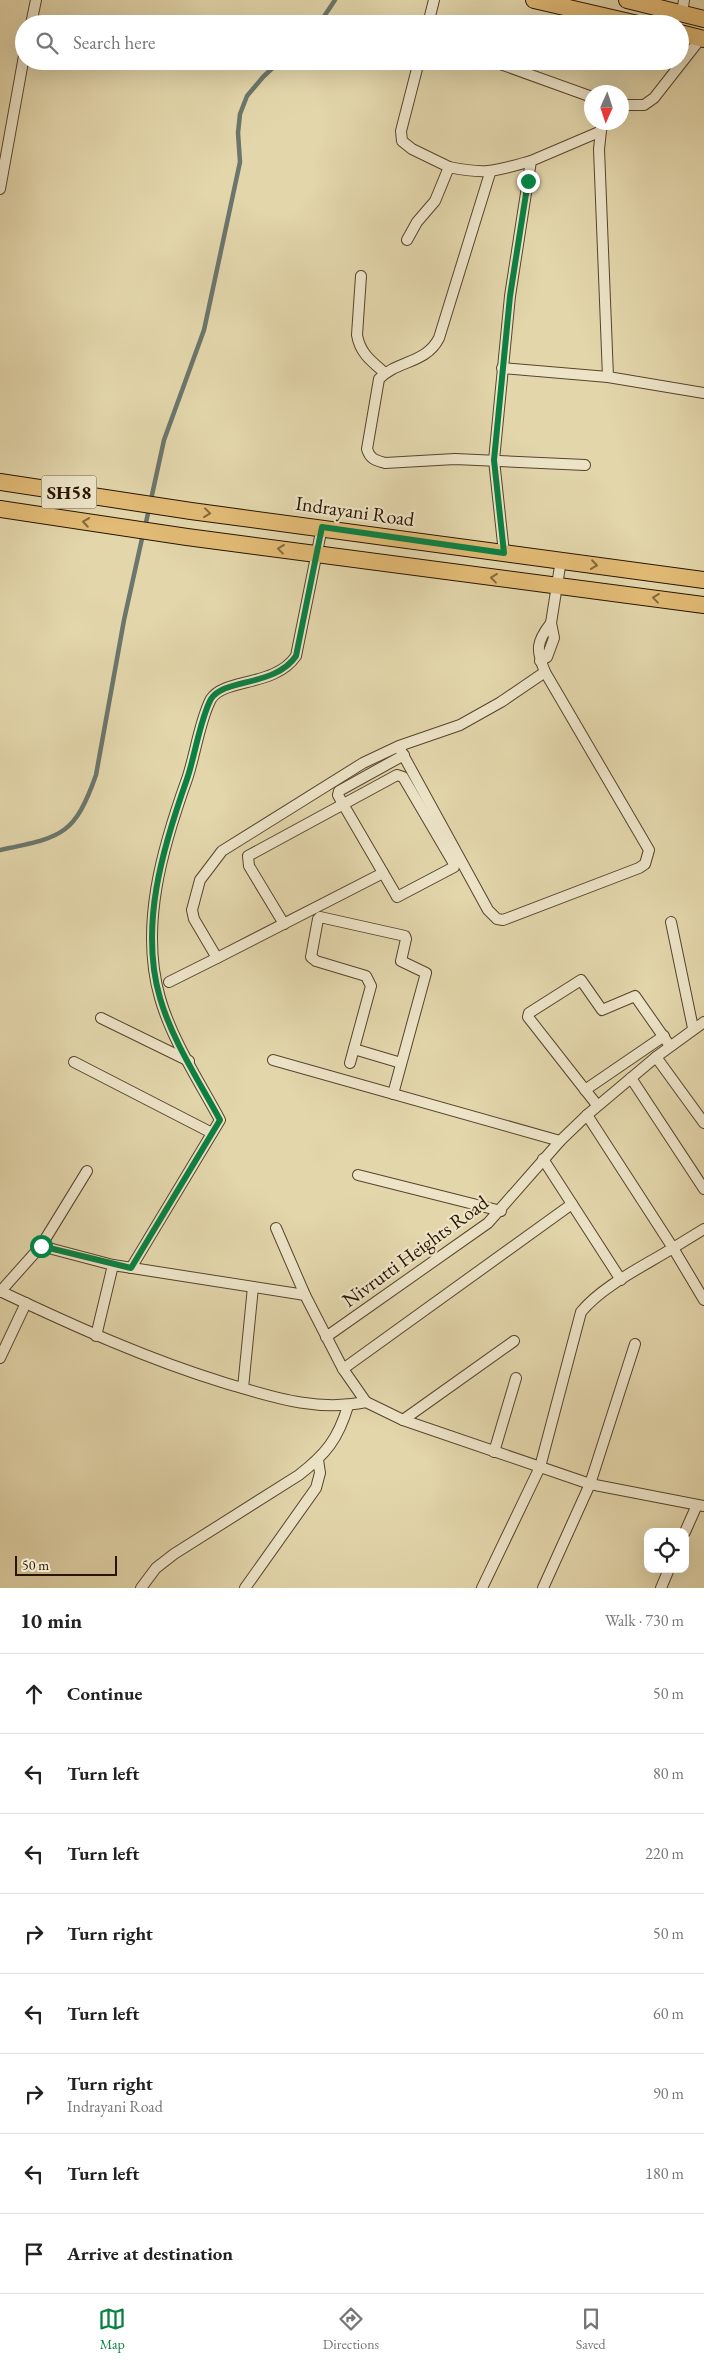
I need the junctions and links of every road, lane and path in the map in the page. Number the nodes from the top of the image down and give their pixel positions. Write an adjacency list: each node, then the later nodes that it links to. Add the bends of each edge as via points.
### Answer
1 (36, 0): 6 (street)
2 (434, 0): 7 (street)
3 (534, 0): 8 (main road)
4 (627, 0): 5 (main road)
5 (683, 7): 9 (main road)
6 (33, 15)
7 (430, 15)
8 (599, 15)
9 (704, 19)
10 (689, 35): 11 (main road)
11 (702, 38): 12 (street)
12 (689, 54)
13 (21, 70): 24 (street)
14 (417, 70): 22 (street, via 401,131 402,140 412,149)
15 (517, 70): 17 (street)
16 (676, 70): 18 (street, via 654,98 644,105)
17 (584, 94)
18 (629, 105)
19 (595, 130): 21 (street)
20 (601, 130): 29 (street)
21 (531, 161): 23 (street); 27 (street)
22 (449, 167): 23 (street); 25 (street, via 435,201)
23 (490, 173): 28 (street, via 434,348 426,356)
24 (0, 189)
25 (407, 240)
26 (361, 276): 28 (street, via 358,344 368,359)
27 (502, 368): 29 (street); 31 (street)
28 (385, 373): 31 (street, via 376,389 366,449 369,456 385,463)
29 (608, 377): 30 (street)
30 (704, 393)
31 (494, 460): 32 (street); 37 (street)
32 (585, 465)
33 (0, 482): 35 (main road, Indrayani Road / SH58, one-way to 35)
34 (0, 509): 36 (main road, SH58, one-way to 34)
35 (322, 527): 36 (street); 37 (main road, Indrayani Road / SH58)
36 (317, 553): 40 (main road, SH58, one-way to 36); 59 (street, via 296,656 279,673 222,690 212,698 169,831 152,926 155,973 166,1016)
37 (504, 553): 38 (main road, Indrayani Road / SH58)
38 (561, 560): 39 (main road, Indrayani Road / SH58, one-way to 39); 40 (street)
39 (704, 580)
40 (557, 586): 41 (main road, SH58, one-way to 40); 42 (street, via 551,623 554,638 547,657 540,661)
41 (704, 605)
42 (545, 672): 43 (street, via 460,725); 44 (street, via 649,850 645,864 639,868 503,920 497,919 488,910)
43 (398, 746): 44 (street); 49 (street, via 364,763 222,851 213,861 200,880 192,910 194,920)
44 (404, 756): 45 (street, via 339,791)
45 (342, 804): 46 (street); 46 (street, via 402,775 454,866 399,897); 48 (street, via 247,858)
46 (383, 873): 48 (street)
47 (671, 922): 53 (street)
48 (284, 924): 49 (street)
49 (217, 958): 50 (street)
50 (170, 982)
51 (101, 1018): 59 (street)
52 (704, 1022): 53 (street, Nivrutti Heights Road)
53 (693, 1028): 55 (street, Nivrutti Heights Road)
54 (664, 1036): 55 (street); 64 (street); 64 (street, via 635,996 602,1010 581,980 529,1013 528,1018)
55 (670, 1046): 57 (street, Nivrutti Heights Road)
56 (354, 1049): 61 (street); 62 (street); 62 (street, via 370,982 366,976 311,957 320,917 404,936 401,961 426,973)
57 (656, 1057): 63 (street, Nivrutti Heights Road); 68 (street)
58 (273, 1060): 65 (street)
59 (189, 1061): 69 (street, via 220,1120)
60 (74, 1062): 69 (street)
61 (350, 1063)
62 (401, 1063): 65 (street)
63 (631, 1078): 66 (street, Nivrutti Heights Road); 74 (street)
64 (585, 1090): 66 (street)
65 (393, 1094): 70 (street)
66 (597, 1106): 67 (street, Nivrutti Heights Road)
67 (587, 1115): 70 (street, Nivrutti Heights Road); 80 (street)
68 (704, 1123)
69 (212, 1133): 82 (street)
70 (560, 1141): 71 (street, Nivrutti Heights Road)
71 (544, 1159): 75 (street); 76 (street, Nivrutti Heights Road)
72 (86, 1170): 79 (street)
73 (358, 1175): 76 (street)
74 (704, 1189)
75 (572, 1204): 83 (street); 94 (street)
76 (501, 1211): 90 (street, Nivrutti Heights Road)
77 (276, 1228): 86 (street)
78 (704, 1229): 80 (street)
79 (41, 1246): 81 (street); 85 (street)
80 (672, 1248): 83 (street); 87 (street)
81 (113, 1265): 82 (street); 89 (street)
82 (131, 1268): 84 (street)
83 (621, 1280): 102 (street, via 582,1312)
84 (253, 1287): 86 (street); 96 (street)
85 (0, 1292): 88 (street)
86 (305, 1295): 90 (street)
87 (704, 1300)
88 (26, 1303): 89 (street); 93 (street)
89 (96, 1336): 96 (street, via 176,1368)
90 (326, 1337): 94 (street)
91 (514, 1341): 99 (street)
92 (635, 1344): 103 (street)
93 (0, 1358)
94 (343, 1369): 97 (street)
95 (516, 1378): 100 (street)
96 (244, 1388): 98 (street, via 296,1403)
97 (366, 1402): 98 (street); 99 (street)
98 (348, 1406): 101 (street, via 335,1440)
99 (403, 1420): 100 (street)
100 (494, 1452): 102 (street)
101 (318, 1460): 107 (street, via 174,1554 156,1568); 108 (street, via 320,1473 316,1488)
102 (540, 1467): 103 (street); 109 (street)
103 (590, 1484): 104 (street); 110 (street)
104 (700, 1506): 105 (street)
105 (687, 1528)
106 (667, 1573): 111 (street)
107 (141, 1588)
108 (246, 1588)
109 (482, 1588)
110 (543, 1588)
111 (661, 1588)

